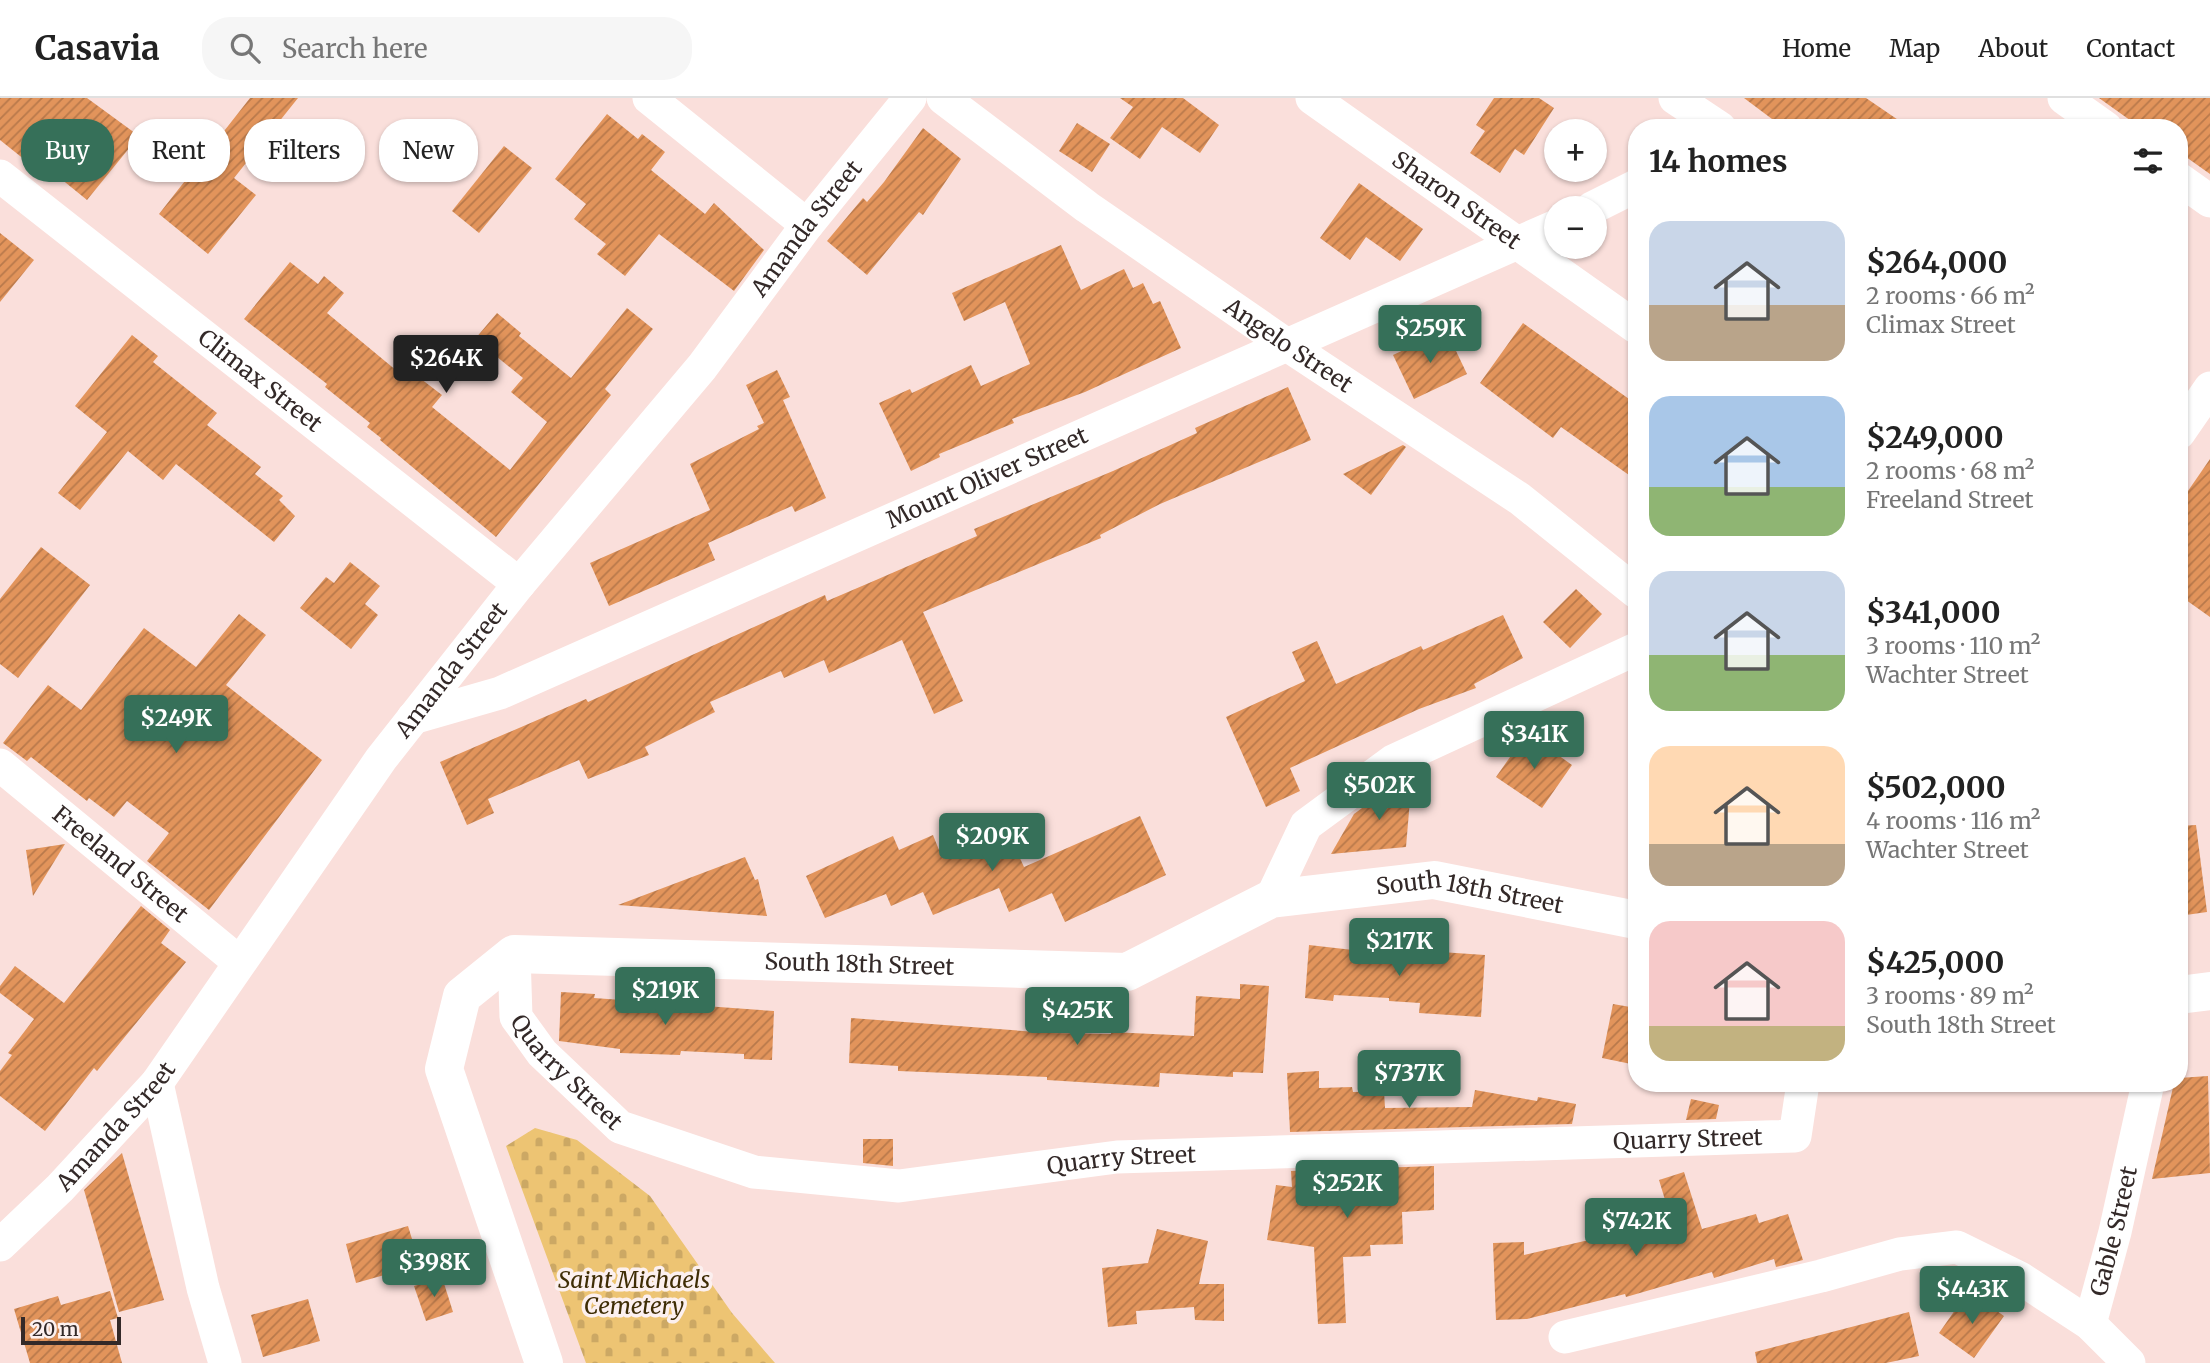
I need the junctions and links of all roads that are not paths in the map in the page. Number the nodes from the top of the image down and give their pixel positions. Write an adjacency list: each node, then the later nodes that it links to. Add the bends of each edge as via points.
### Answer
1 (649, 98): 14 (street)
2 (909, 98): 14 (street, Amanda Street)
3 (943, 98): 18 (street, Angelo Street, via 1087,207)
4 (1312, 98): 16 (street, Sharon Street)
5 (1675, 98): 7 (street)
6 (2064, 98): 8 (street)
7 (1706, 119)
8 (2093, 119)
9 (0, 176): 21 (street, Climax Street)
10 (2188, 185): 13 (street)
11 (1628, 191): 12 (street)
12 (1607, 201)
13 (2210, 201)
14 (807, 225): 21 (street, Amanda Street, via 702,367)
15 (1544, 232): 16 (street, Mount Oliver Street)
16 (1519, 244): 17 (street, Sharon Street); 18 (street, Mount Oliver Street)
17 (1628, 321)
18 (1287, 345): 22 (street, Angelo Street, via 1520,499); 24 (street, Mount Oliver Street, via 500,693)
19 (2210, 388): 20 (street)
20 (2188, 419)
21 (519, 584): 24 (street, Amanda Street)
22 (1628, 587)
23 (1628, 653): 26 (street, via 1393,761 1306,825)
24 (413, 718): 29 (street, Amanda Street)
25 (0, 765): 29 (street, Freeland Street)
26 (1271, 899): 27 (main road, South 18th Street, via 1434,880); 28 (main road, South 18th Street, via 1127,972)
27 (1628, 918)
28 (514, 954): 33 (street, Quarry Street, via 516,1017 542,1053 620,1127 767,1174 899,1186 1118,1157 1795,1136); 39 (main road, via 462,996 444,1069)
29 (239, 962): 32 (street, Amanda Street)
30 (2210, 991): 31 (main road)
31 (2188, 994)
32 (157, 1083): 35 (street, Amanda Street); 38 (street, via 203,1288)
33 (1802, 1092)
34 (2146, 1092): 36 (street, Gable Street)
35 (0, 1245)
36 (2090, 1324): 37 (street, via 2020,1278 1957,1247 1900,1254); 40 (street, Gable Street)
37 (1565, 1337)
38 (225, 1363)
39 (544, 1363)
40 (2129, 1363)

